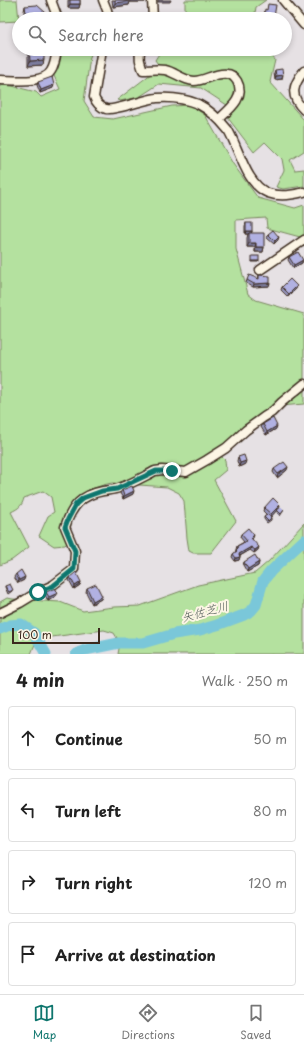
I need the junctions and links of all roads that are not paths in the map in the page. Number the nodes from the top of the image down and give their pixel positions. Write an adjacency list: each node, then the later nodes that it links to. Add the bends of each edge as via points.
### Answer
1 (51, 0): 5 (street)
2 (103, 0): 6 (street)
3 (152, 0): 7 (street)
4 (283, 0): 8 (street)
5 (55, 12)
6 (107, 12)
7 (153, 12)
8 (304, 25)
9 (55, 56): 13 (street, via 52,70 47,76 33,80)
10 (101, 56): 15 (street, via 94,97 99,105 107,109 156,98 175,98 199,105)
11 (139, 56): 15 (street, via 143,70 165,70 182,79 195,81 227,74 234,77 238,83 239,97)
12 (304, 71): 14 (street, via 294,88 295,98)
13 (0, 80)
14 (304, 110)
15 (218, 119): 16 (street, via 228,131 258,187 267,193 278,195)
16 (304, 192)
17 (304, 240): 18 (street)
18 (260, 270)
19 (304, 384): 20 (street, via 226,448 186,472 156,471 117,489 83,498 72,510 65,527 75,551 74,569 53,586)
20 (0, 613)

